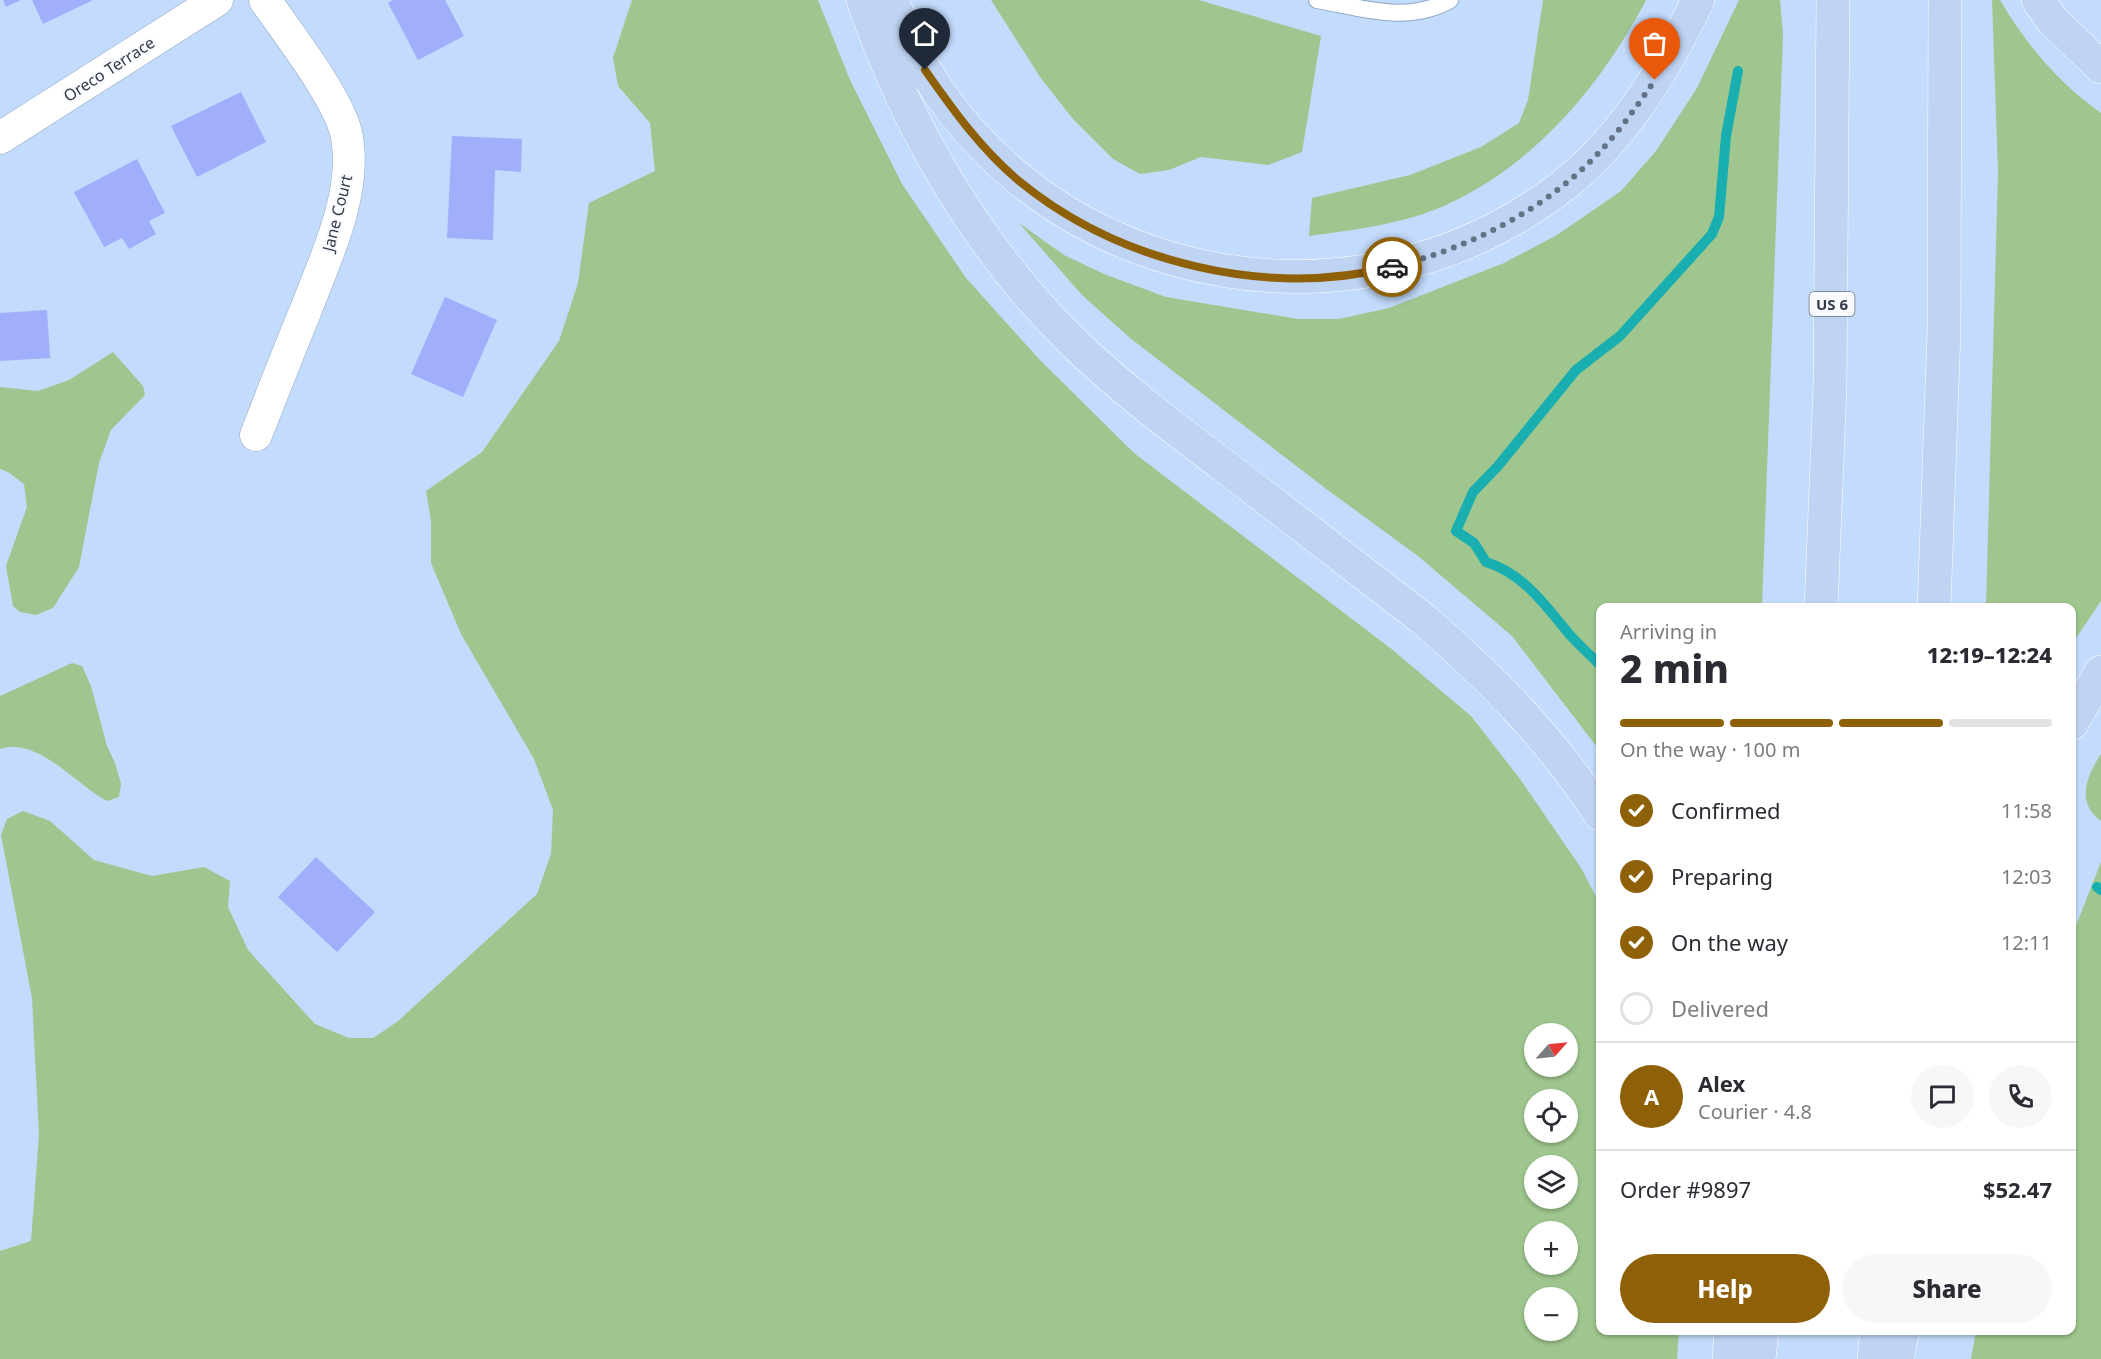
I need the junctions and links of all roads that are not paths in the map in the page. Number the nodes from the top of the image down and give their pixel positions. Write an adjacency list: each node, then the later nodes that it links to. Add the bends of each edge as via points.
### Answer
1 (217, 0): 12 (street, Oreco Terrace)
2 (265, 0): 13 (street, Jane Court, via 341,118 347,136 349,172 327,254)
3 (863, 0): 18 (highway, via 916,124 959,201 1043,310 1074,343 1157,415 1461,651 1530,719)
4 (892, 0): 7 (highway, via 925,70 972,134 1019,181 1051,204 1150,253 1211,269 1281,278 1348,274 1418,261 1487,233 1551,195 1604,147 1629,117 1678,40)
5 (1317, 0): 6 (lane, via 1405,14 1425,11)
6 (1450, 0)
7 (1698, 0)
8 (1833, 0): 14 (highway, US 6, via 1831,375)
9 (1945, 0): 15 (highway, via 1944,330)
10 (2038, 0): 11 (highway, via 2053,21)
11 (2101, 67)
12 (0, 138)
13 (256, 435)
14 (1821, 603)
15 (1934, 603)
16 (2101, 672): 17 (highway)
17 (2076, 716)
18 (1596, 809)
19 (1731, 1335): 23 (highway)
20 (1761, 1335): 24 (highway)
21 (1876, 1335): 25 (highway)
22 (1902, 1335): 26 (highway)
23 (1729, 1359)
24 (1759, 1359)
25 (1874, 1359)
26 (1897, 1359)

